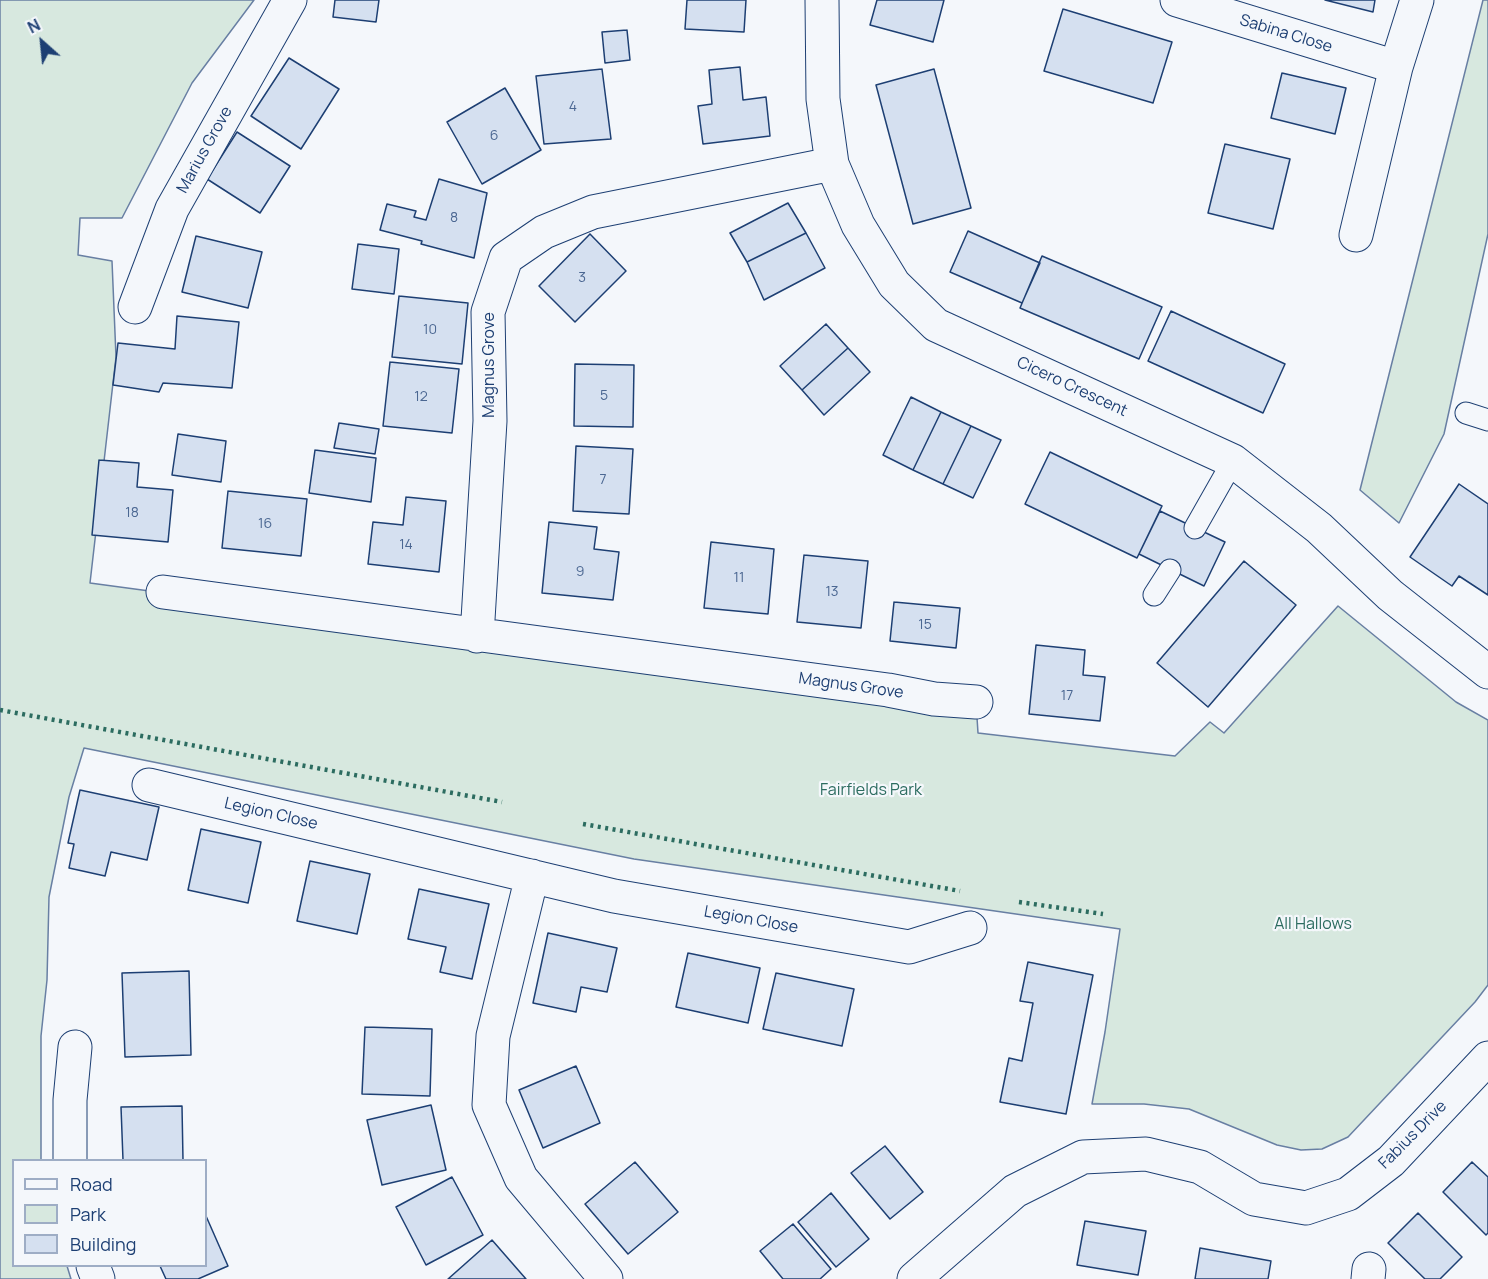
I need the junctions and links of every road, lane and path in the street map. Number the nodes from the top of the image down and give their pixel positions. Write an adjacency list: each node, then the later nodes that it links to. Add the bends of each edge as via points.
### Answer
1 (290, 0): 8 (street, Marius Grove, via 172,209)
2 (822, 0): 6 (street, Cicero Crescent, via 823,99)
3 (1177, 0): 5 (street, Sabina Close)
4 (1417, 0): 5 (street)
5 (1396, 67): 7 (street)
6 (832, 164): 11 (street, Cicero Crescent, via 858,225 894,284 936,325); 16 (street, Magnus Grove, via 593,213 544,232 506,258 488,312 490,422)
7 (1356, 236)
8 (135, 307)
9 (1466, 413): 10 (lane)
10 (1488, 420)
11 (1233, 461): 12 (lane); 17 (street, Cicero Crescent, via 1319,528 1390,595)
12 (1195, 528)
13 (1170, 570): 15 (lane)
14 (163, 592): 16 (street, Magnus Grove)
15 (1154, 595)
16 (477, 636): 18 (street, Magnus Grove)
17 (1488, 672)
18 (975, 702)
19 (149, 785): 20 (street, Legion Close)
20 (532, 876): 21 (street, Legion Close, via 614,896 909,947); 25 (street, via 493,1036 489,1105 521,1178)
21 (970, 928)
22 (75, 1047): 24 (street)
23 (1488, 1058): 26 (street, Fabius Drive, via 1390,1161 1348,1194 1306,1208 1254,1199 1200,1167 1146,1154 1083,1157 1015,1191)
24 (70, 1159)
25 (606, 1279)
26 (914, 1279)

